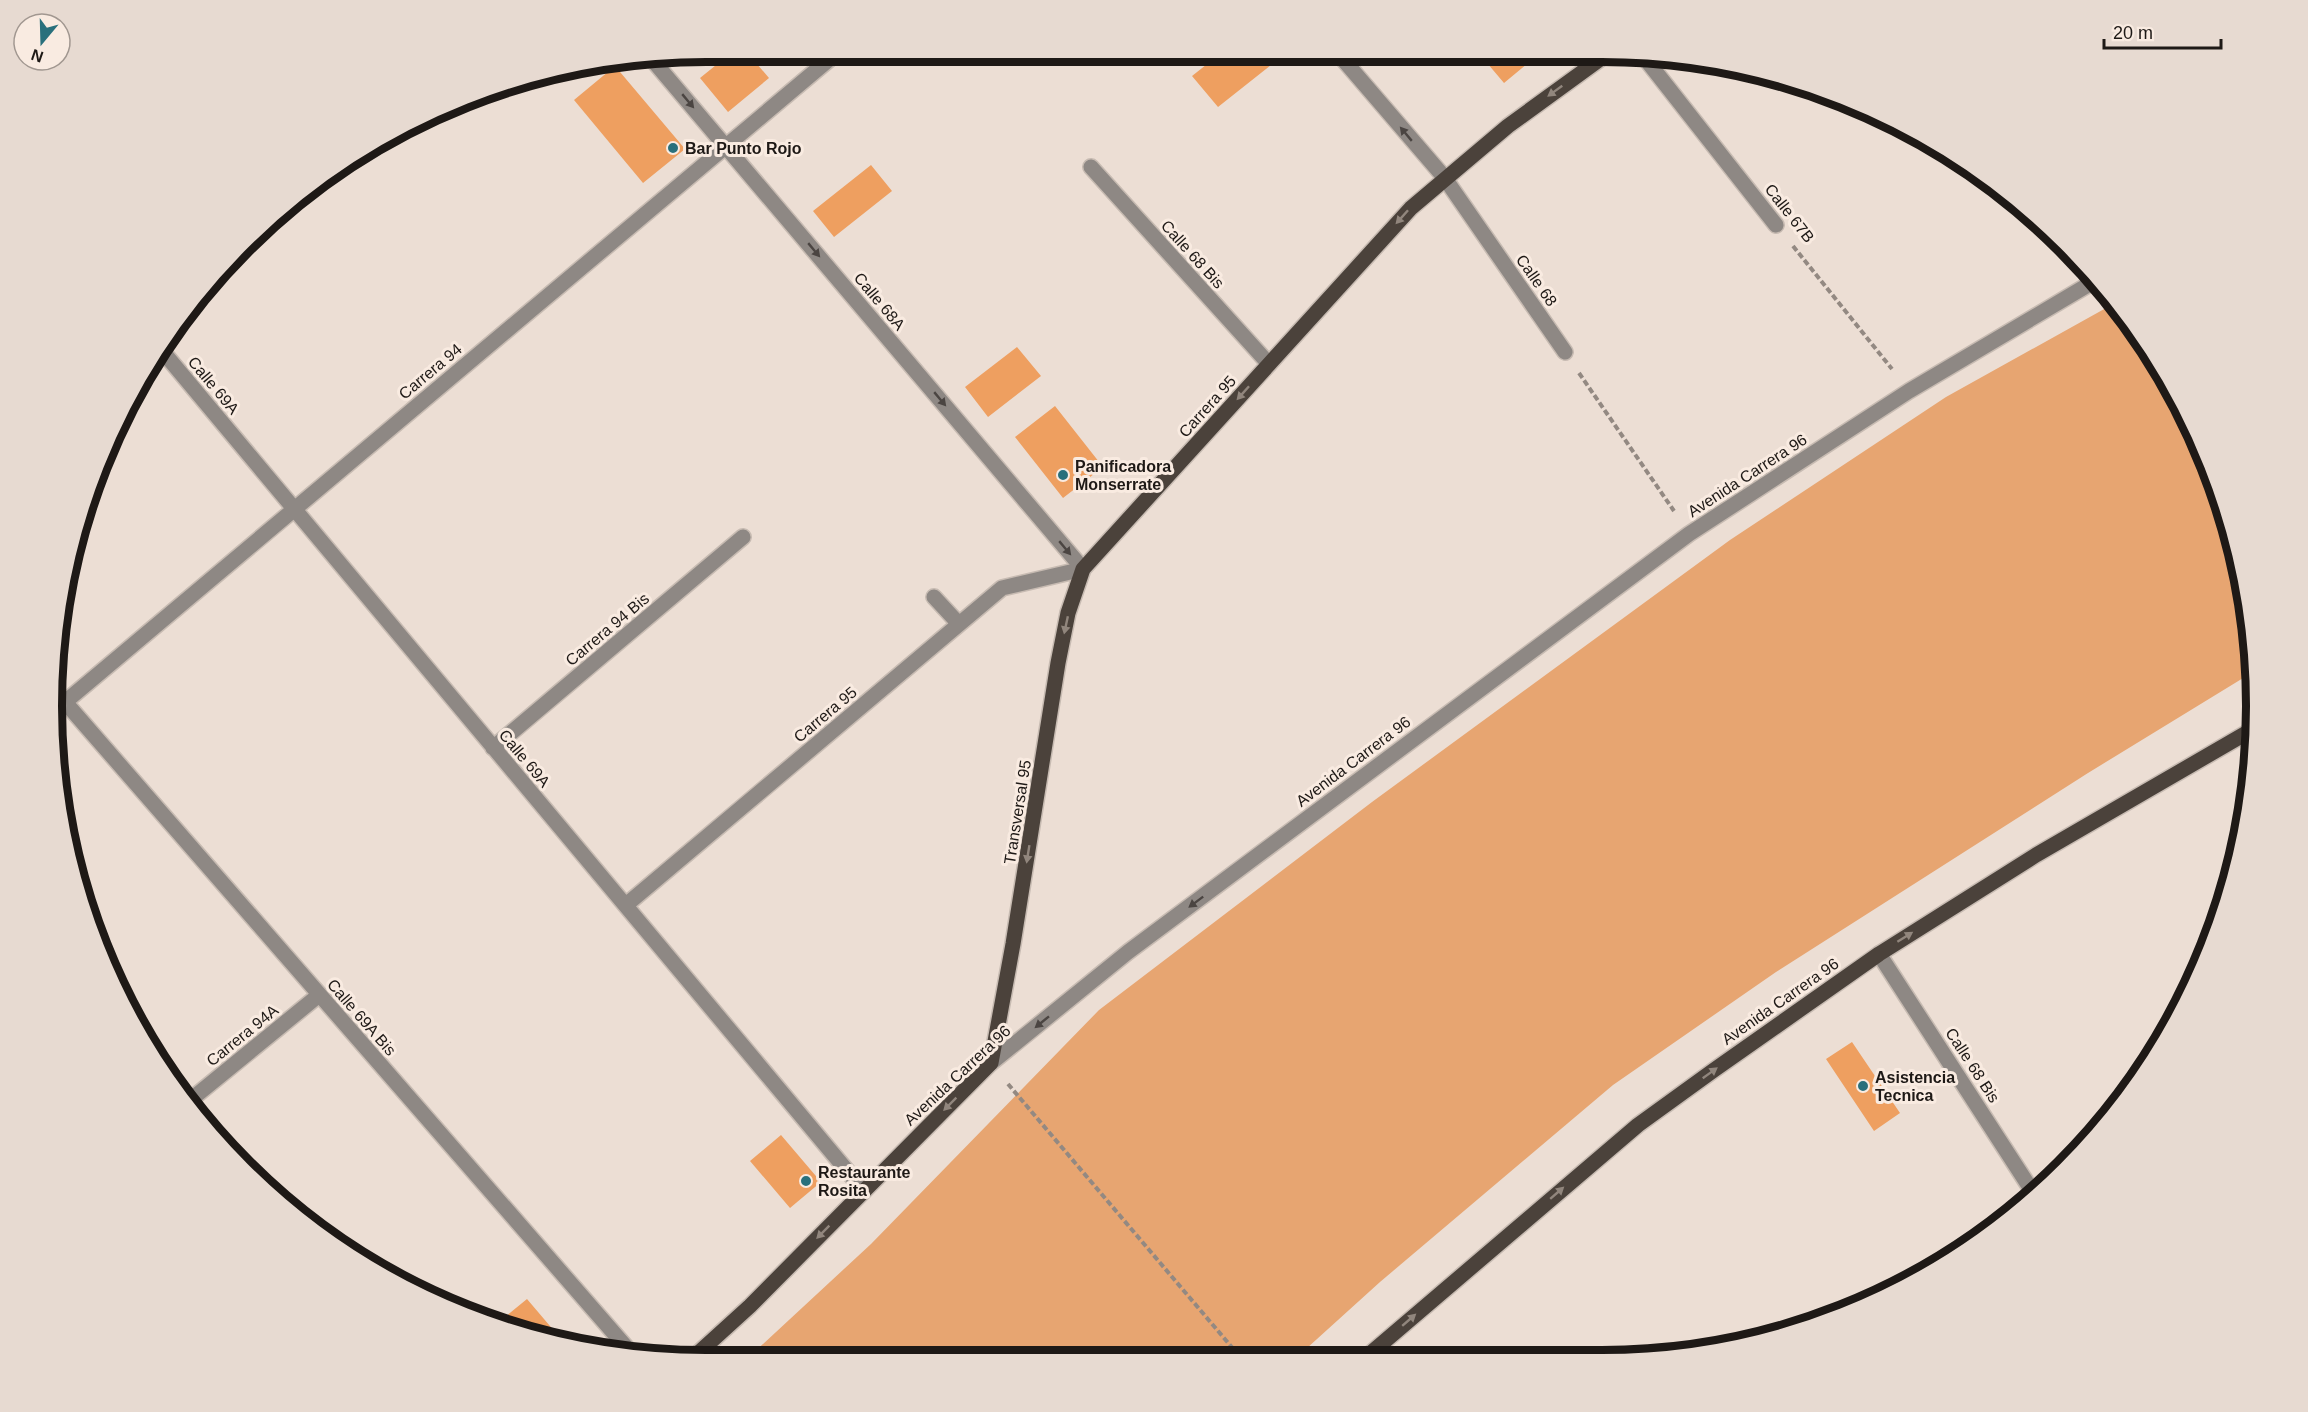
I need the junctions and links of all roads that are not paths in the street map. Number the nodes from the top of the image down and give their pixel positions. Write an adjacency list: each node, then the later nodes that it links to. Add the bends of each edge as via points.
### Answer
1 (826, 62): 6 (street, Carrera 94)
2 (1345, 62): 8 (street, Calle 68, one-way to 2)
3 (1596, 62): 8 (main road, Carrera 95, one-way to 8)
4 (1649, 63): 9 (street, Calle 67B)
5 (656, 64): 6 (street, Calle 68A, one-way to 6)
6 (726, 146): 14 (street, Carrera 94); 16 (street, Calle 68A, one-way to 16)
7 (1091, 167): 13 (street, Calle 68 Bis)
8 (1444, 177): 11 (street, Calle 68); 13 (main road, Carrera 95, one-way to 13)
9 (1776, 225)
10 (2089, 284): 26 (street, Avenida Carrera 96, one-way to 26, via 1909,391 1689,534 1128,952)
11 (1564, 352)
12 (166, 355): 14 (street, Calle 69A)
13 (1269, 364): 16 (main road, Carrera 95, one-way to 16)
14 (294, 509): 19 (street, Carrera 94); 22 (street, Calle 69A)
15 (743, 537): 22 (street, Carrera 94 Bis)
16 (1083, 569): 18 (street, Carrera 95, via 1002,588); 26 (main road, Transversal 95, one-way to 26, via 1058,663 1014,944)
17 (934, 597): 18 (street)
18 (959, 624): 23 (street, Carrera 95)
19 (65, 702): 20 (street, Carrera 94); 25 (street, Calle 69A Bis)
20 (62, 704)
21 (2245, 734): 24 (main road, Avenida Carrera 96, one-way to 21, via 2036,855)
22 (493, 747): 23 (street, Calle 69A)
23 (626, 905): 29 (street, Calle 69A)
24 (1879, 954): 28 (street, Calle 68 Bis); 32 (main road, Avenida Carrera 96, one-way to 24, via 1638,1125)
25 (320, 995): 27 (street, Carrera 94A); 30 (street, Calle 69A Bis)
26 (991, 1063): 29 (main road, Avenida Carrera 96, one-way to 29)
27 (194, 1097)
28 (2030, 1188)
29 (864, 1191): 31 (main road, Avenida Carrera 96, one-way to 31)
30 (624, 1345)
31 (703, 1350)
32 (1374, 1350)

